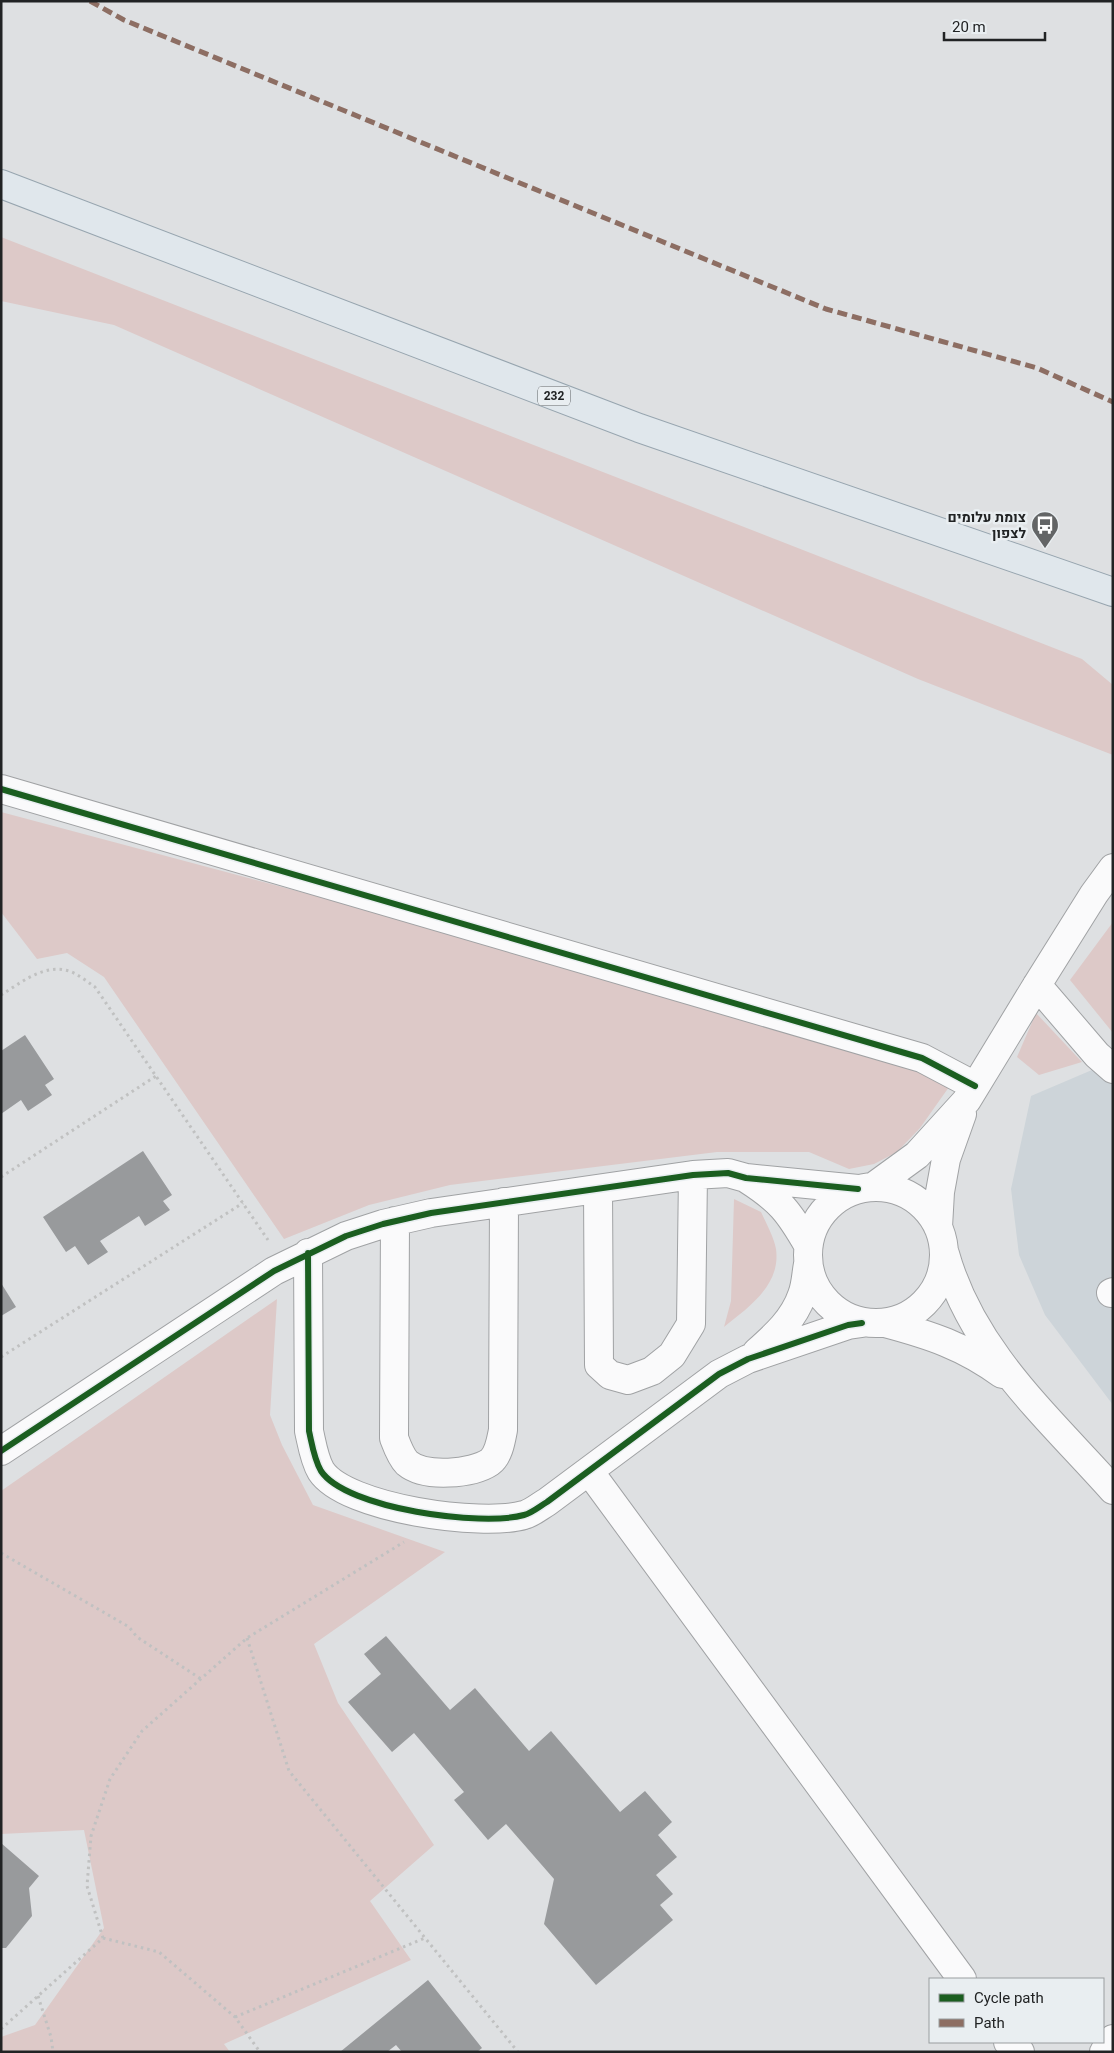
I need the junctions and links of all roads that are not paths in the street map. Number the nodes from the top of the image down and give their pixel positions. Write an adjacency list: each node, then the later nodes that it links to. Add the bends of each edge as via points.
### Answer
1 (1, 184): 2 (main road, 232, via 639,428)
2 (1108, 592)
3 (1, 789): 7 (street, via 922,1058)
4 (1113, 868): 5 (street)
5 (1036, 985): 6 (street); 7 (street)
6 (1113, 1069)
7 (971, 1093): 10 (street, via 917,1155); 14 (street, via 946,1159 940,1192)
8 (693, 1175): 9 (street, via 728,1173); 11 (street); 11 (street, via 691,1324 672,1355 652,1371 628,1380 610,1375 599,1365)
9 (746, 1178): 10 (street); 15 (street, via 770,1194 792,1216)
10 (866, 1188): 14 (street, via 893,1190 911,1198 927,1210); 15 (street, via 840,1197 825,1210 814,1226)
11 (598, 1189): 12 (street)
12 (504, 1202): 13 (street); 13 (street, via 503,1430 500,1446 491,1461 474,1469 448,1473 421,1470 407,1462 394,1438)
13 (394, 1221): 16 (street, via 346,1236)
14 (941, 1239): 17 (street, via 942,1271 935,1290 922,1306 905,1318); 19 (street, via 952,1281 965,1309)
15 (808, 1255): 17 (street, via 814,1284 826,1302 842,1315); 18 (street, via 802,1294 791,1317)
16 (297, 1259): 20 (street); 21 (street, via 309,1431 322,1472 344,1490 370,1501 430,1514 485,1520 525,1515)
17 (874, 1323): 18 (street, via 848,1325); 19 (street, via 928,1334 984,1360)
18 (748, 1359): 21 (street, via 719,1374)
19 (1017, 1385): 22 (street)
20 (1, 1451)
21 (589, 1471): 23 (street)
22 (1113, 1490)
23 (961, 1978)
24 (1113, 2039): 27 (street)
25 (1009, 2043): 26 (street)
26 (1020, 2052)
27 (1104, 2052)

